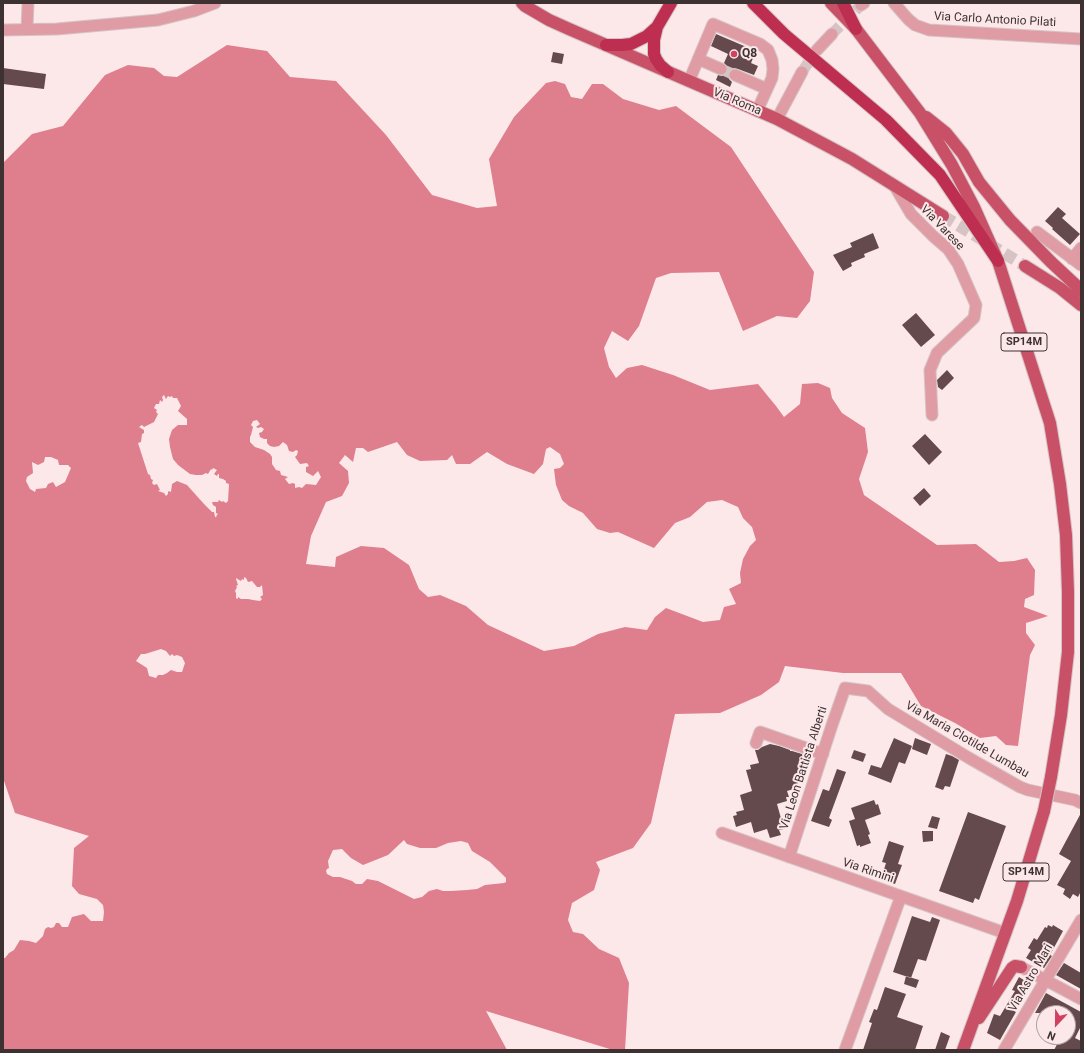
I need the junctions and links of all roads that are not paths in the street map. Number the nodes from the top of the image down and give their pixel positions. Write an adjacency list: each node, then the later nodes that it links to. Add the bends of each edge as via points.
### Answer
1 (28, 3): 10 (street)
2 (215, 3): 10 (street, via 158,20)
3 (522, 3): 15 (main road, Via Roma, via 549,20)
4 (671, 3): 9 (highway)
5 (753, 3): 31 (highway, via 784,34 886,120 940,175)
6 (831, 3): 11 (main road, SP14M)
7 (843, 3): 11 (highway)
8 (894, 3): 14 (street, Via Carlo Antonio Pilati, via 915,26 929,30)
9 (657, 27): 15 (highway, via 647,36 631,44); 19 (highway, via 654,54 660,66)
10 (27, 29): 12 (street)
11 (856, 29): 25 (main road, SP14M)
12 (3, 30)
13 (832, 34): 16 (street)
14 (1081, 39)
15 (606, 45): 19 (main road, Via Roma)
16 (817, 50)
17 (698, 59): 18 (street); 22 (street); 23 (street, via 713,24 760,44 768,50 772,60 772,78)
18 (721, 69)
19 (668, 72): 22 (main road, Via Roma)
20 (802, 72): 26 (street)
21 (735, 76): 23 (street)
22 (689, 81): 24 (main road, Via Roma)
23 (767, 89): 24 (street)
24 (757, 111): 26 (main road, Via Roma)
25 (920, 113): 31 (main road, SP14M, via 974,206); 34 (main road, via 946,133 963,154 979,182 1010,220)
26 (777, 119): 27 (main road, Via Roma, via 852,159)
27 (894, 185): 28 (main road, Via Roma); 36 (street, Via Varese, via 911,214 948,249 958,264 976,305 974,318 937,353 932,364)
28 (943, 216)
29 (1037, 232): 32 (street)
30 (1081, 248): 32 (street)
31 (998, 262): 45 (main road, SP14M, bridge, via 1050,423 1066,535 1068,592 1068,652 1051,777 1044,811)
32 (1077, 262)
33 (1025, 266): 35 (main road)
34 (1081, 290)
35 (1081, 305)
36 (932, 415)
37 (845, 688): 39 (street, Via Leon Battista Alberti); 40 (street, Via Maria Clotilde Lumbau, via 868,691 894,712 1020,787)
38 (756, 744): 39 (street, via 760,732)
39 (823, 754): 42 (street, Via Leon Battista Alberti)
40 (1081, 803)
41 (722, 833): 42 (street, Via Rimini)
42 (789, 857): 43 (street, Via Rimini)
43 (901, 896): 45 (street, Via Rimini); 50 (street)
44 (1081, 920): 47 (street, Via Astro Mari)
45 (1005, 933): 49 (main road, SP14M)
46 (1021, 967): 47 (street); 49 (main road, via 1012,968)
47 (1045, 979): 48 (street); 52 (street, Via Astro Mari)
48 (1081, 999)
49 (969, 1034): 51 (main road, SP14M)
50 (845, 1050)
51 (963, 1050)
52 (1004, 1050)

